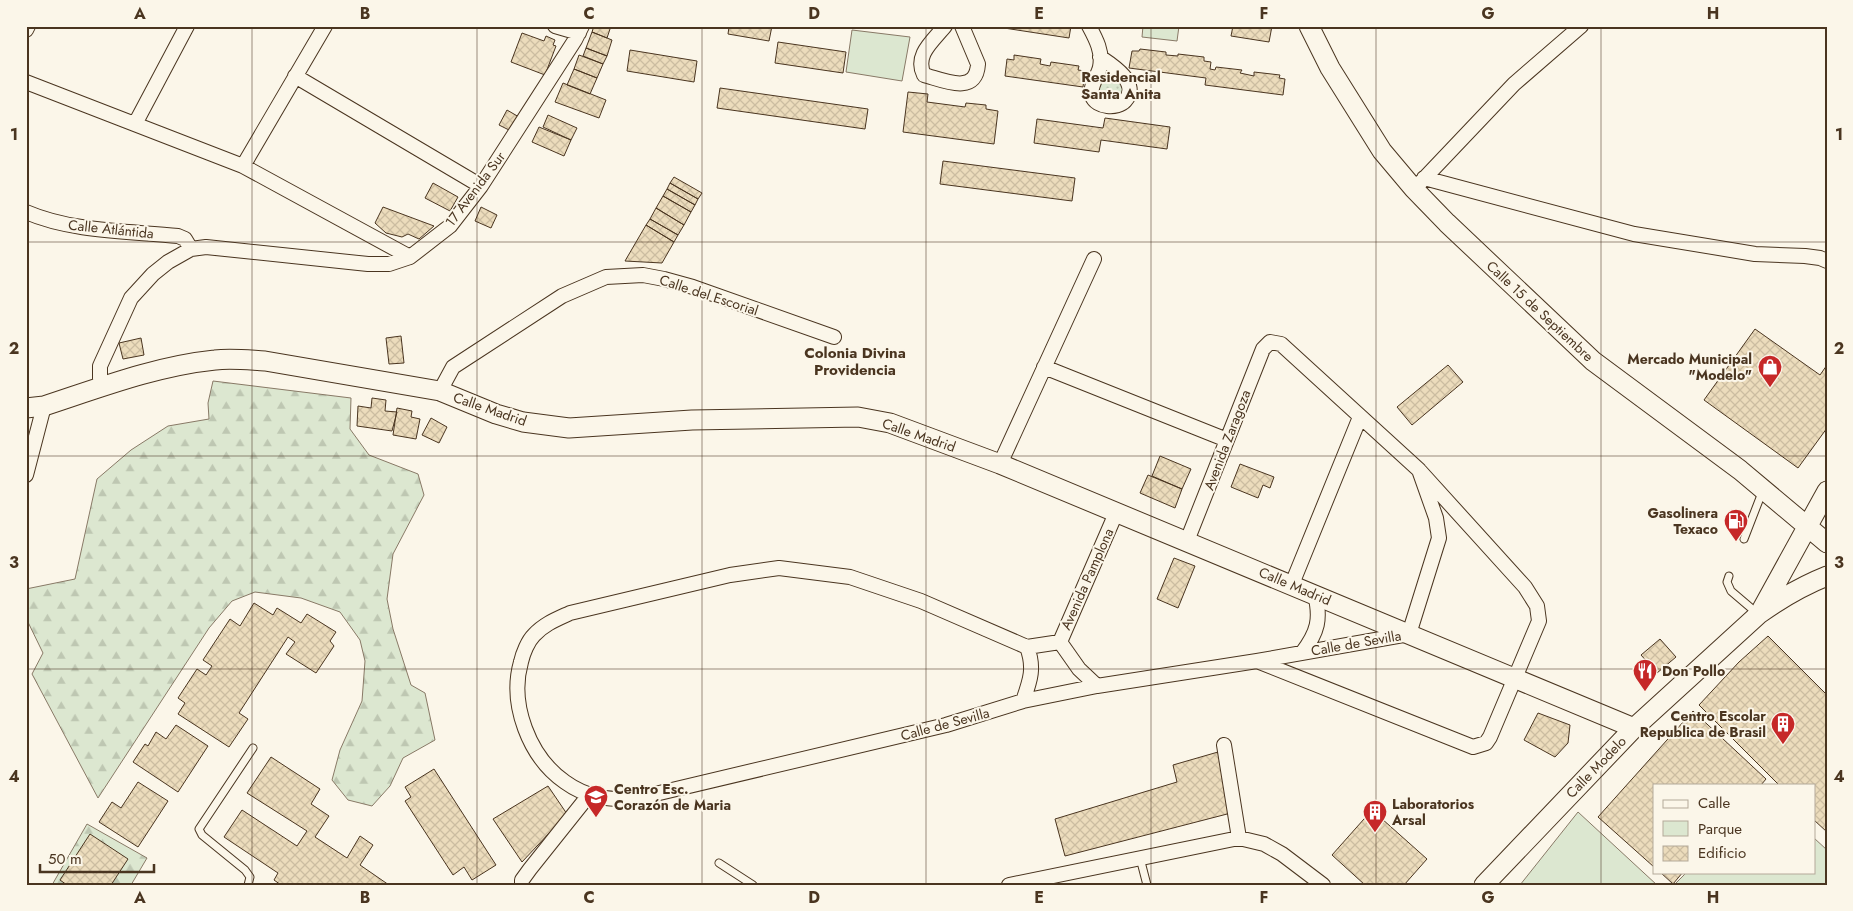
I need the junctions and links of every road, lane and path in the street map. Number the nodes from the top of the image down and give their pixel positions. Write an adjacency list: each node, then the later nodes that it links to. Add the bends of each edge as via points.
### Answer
1 (28, 26): 11 (street)
2 (187, 26): 15 (street)
3 (325, 26): 13 (street)
4 (555, 26): 10 (street)
5 (945, 26): 6 (street, via 923,52 921,68 924,75 961,84 972,80 978,70)
6 (962, 26)
7 (1089, 26): 12 (street, via 1099,44)
8 (1309, 26): 17 (street, Calle 15 de Septiembre, via 1330,68 1382,151)
9 (1581, 26): 17 (street, via 1514,84)
10 (580, 29): 18 (street, 17 Avenida Sur)
11 (26, 30)
12 (1100, 57)
13 (295, 76): 16 (street); 18 (street)
14 (26, 82): 15 (street)
15 (135, 124): 16 (street)
16 (243, 166): 21 (street)
17 (1419, 184): 23 (street, via 1634,234 1755,254 1805,256); 34 (street, Calle 15 de Septiembre, via 1447,223 1593,361)
18 (481, 186): 21 (street, 17 Avenida Sur, via 450,226)
19 (26, 212): 20 (street, Calle Atlántida, via 72,226 178,236 185,239)
20 (191, 249): 21 (street, 17 Avenida Sur, via 206,247 368,264 389,264); 26 (street, via 153,274 131,298 100,366)
21 (410, 257)
22 (1094, 259): 25 (street)
23 (1827, 261)
24 (834, 337): 27 (street, Calle del Escorial, via 664,279 643,275 606,277 562,296 453,367)
25 (1044, 367): 30 (street); 31 (street)
26 (102, 387): 27 (street, Calle Madrid, via 174,366 240,359); 28 (street, Calle Madrid)
27 (440, 391): 31 (street, Calle Madrid, via 523,422 569,428 692,420 858,417 890,423)
28 (35, 407): 33 (street)
29 (1360, 417): 30 (street, Avenida Zaragoza, via 1281,344 1270,342 1262,349); 32 (street); 43 (street)
30 (1227, 440): 39 (street, Avenida Zaragoza)
31 (1000, 464): 36 (street, Calle Madrid)
32 (1419, 470): 46 (street, via 1436,518 1439,538); 51 (street, via 1525,587 1537,606 1539,621)
33 (26, 474)
34 (1764, 490): 37 (street, Calle 15 de Septiembre); 38 (lane)
35 (1827, 491): 37 (street, Calle Modelo)
36 (1116, 513): 39 (street, Calle Madrid); 47 (street, Avenida Pamplona)
37 (1807, 526): 40 (street, Calle 15 de Septiembre); 45 (street, Calle Modelo)
38 (1744, 539)
39 (1187, 541): 43 (street, Calle Madrid)
40 (1827, 543)
41 (1729, 576): 45 (lane, via 1727,582 1731,591)
42 (1827, 576): 45 (street, Calle Modelo, via 1804,585)
43 (1292, 584): 44 (street, Calle Madrid)
44 (1315, 594): 46 (street, Calle Madrid); 49 (street, Calle de Sevilla, via 1318,625)
45 (1759, 614): 54 (street, Calle Modelo)
46 (1409, 634): 49 (street, Calle de Sevilla); 51 (street, Calle Madrid)
47 (1060, 642): 48 (street, Avenida Pamplona); 52 (street, via 1079,669)
48 (1027, 647): 53 (street, via 1032,668); 57 (street, Calle de Sevilla, via 921,601 850,577 779,568 730,575 570,613 533,636 523,654 516,678 518,707 528,735 547,766 566,783)
49 (1302, 653): 50 (street, Calle de Sevilla)
50 (1257, 661): 51 (street, via 1473,747 1486,743); 52 (street, Calle de Sevilla)
51 (1515, 678): 54 (street, Calle Madrid)
52 (1097, 686): 53 (street, Calle de Sevilla)
53 (1023, 701): 57 (street, Calle de Sevilla, via 946,725 634,799 610,800)
54 (1634, 728): 67 (street, Calle Modelo)
55 (1224, 745): 58 (street)
56 (253, 748): 61 (lane, via 199,828 202,836 245,870 250,877)
57 (589, 794): 62 (street, via 530,869)
58 (1239, 838): 59 (street); 66 (street, via 1264,844 1282,854)
59 (1140, 858): 64 (street); 65 (lane)
60 (719, 863): 63 (lane)
61 (248, 885)
62 (522, 885)
63 (753, 885)
64 (1009, 885)
65 (1147, 885)
66 (1323, 885)
67 (1484, 885)

